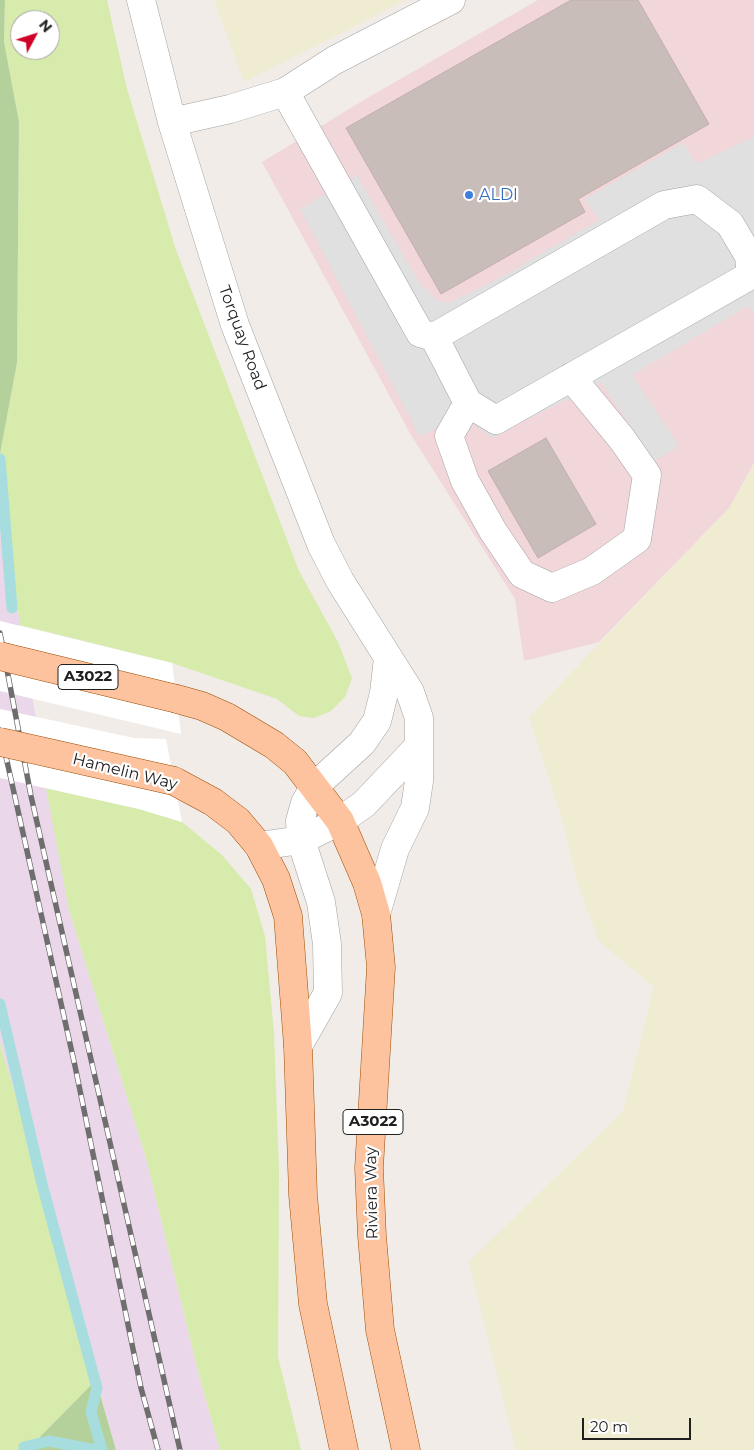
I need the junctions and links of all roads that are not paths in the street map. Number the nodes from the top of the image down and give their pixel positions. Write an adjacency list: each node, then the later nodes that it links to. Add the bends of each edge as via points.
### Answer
1 (141, 0): 4 (street, Torquay Road)
2 (451, 0): 3 (street, via 336,60)
3 (285, 92): 4 (street); 5 (street, via 420,333)
4 (172, 122): 9 (street, Torquay Road, via 235,325 321,544)
5 (434, 337): 6 (street, via 664,205 697,199 730,224 749,256 751,275); 7 (street)
6 (571, 377): 7 (street, via 496,420); 7 (street, via 647,475 637,539 592,571 552,588 522,574 493,531 465,480 450,436)
7 (468, 403)
8 (0, 656): 12 (main road, A3022, bridge, via 202,706 274,744)
9 (388, 658): 11 (street, Torquay Road, via 410,692 419,718); 12 (street, via 377,721 362,743)
10 (0, 742): 15 (main road, Hamelin Way, bridge, via 174,781 213,802 238,821)
11 (418, 747): 13 (street, via 364,804); 16 (street, Torquay Road, via 420,781 415,808 396,849)
12 (315, 786): 13 (main road, A3022); 14 (street, via 300,821)
13 (340, 821): 14 (street); 16 (main road, Riviera Way / A3022, via 367,883)
14 (301, 840): 15 (street); 17 (street, via 321,902 327,944 328,993)
15 (259, 846): 17 (main road, via 276,879 288,916)
16 (376, 914): 19 (main road, Riviera Way / A3022, via 381,967 369,1168 372,1236 380,1330)
17 (298, 1046): 18 (main road, via 304,1195 313,1304)
18 (344, 1450)
19 (406, 1450)

